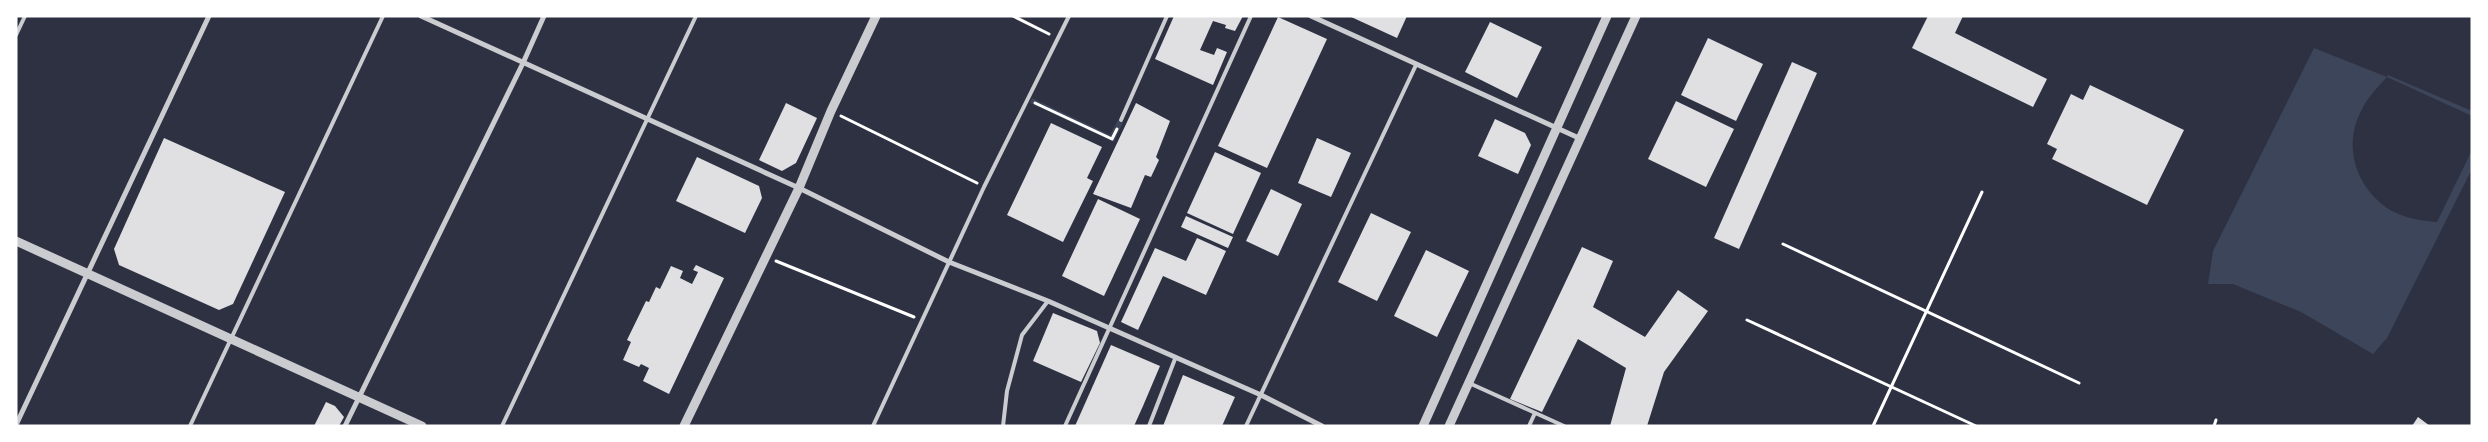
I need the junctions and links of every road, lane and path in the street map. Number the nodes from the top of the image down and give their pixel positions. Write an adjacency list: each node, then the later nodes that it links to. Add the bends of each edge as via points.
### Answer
1 (25, 16): 15 (lane)
2 (209, 16): 32 (street)
3 (383, 16): 38 (lane)
4 (421, 16): 17 (street)
5 (544, 16): 17 (street)
6 (696, 16): 21 (lane)
7 (876, 16): 20 (street)
8 (1013, 16): 16 (path)
9 (1069, 16): 16 (lane)
10 (1167, 16): 22 (lane)
11 (1252, 16): 37 (lane)
12 (1607, 16): 23 (street)
13 (1636, 16): 24 (street)
14 (1314, 17): 18 (street)
15 (16, 35)
16 (1059, 39): 19 (lane)
17 (523, 63): 21 (street); 44 (street)
18 (1416, 65): 23 (street); 43 (lane)
19 (1027, 100): 22 (path, via 1112,139); 25 (lane)
20 (831, 111): 25 (path); 26 (street)
21 (649, 120): 26 (street); 51 (lane)
22 (1121, 120)
23 (1557, 128): 24 (street); 59 (street)
24 (1581, 139): 40 (street)
25 (984, 186): 31 (lane)
26 (799, 188): 30 (street); 31 (street)
27 (1982, 192): 34 (path)
28 (16, 241): 32 (street)
29 (1783, 244): 34 (path)
30 (764, 256): 35 (path); 52 (street)
31 (950, 262): 33 (street); 35 (lane)
32 (86, 273): 38 (street); 47 (street)
33 (1048, 302): 37 (street); 54 (lane, via 1022,334 1007,391)
34 (1928, 312): 41 (path); 42 (path)
35 (922, 320): 53 (lane)
36 (1748, 320): 42 (path)
37 (1109, 329): 39 (street); 55 (lane)
38 (231, 337): 44 (street); 48 (lane)
39 (1175, 359): 43 (street); 56 (lane)
40 (1469, 383): 45 (lane); 60 (street)
41 (2079, 383)
42 (1891, 386): 63 (path); 64 (path)
43 (1261, 395): 57 (lane); 58 (street)
44 (360, 397): 49 (street); 50 (street)
45 (1535, 413): 61 (lane); 62 (lane)
46 (2216, 420): 65 (path)
47 (16, 425)
48 (190, 426)
49 (345, 426)
50 (422, 426)
51 (502, 426)
52 (684, 426)
53 (873, 426)
54 (1003, 426)
55 (1065, 426)
56 (1149, 426)
57 (1246, 426)
58 (1322, 426)
59 (1423, 426)
60 (1449, 426)
61 (1529, 426)
62 (1564, 426)
63 (1873, 426)
64 (1976, 426)
65 (2214, 426)

